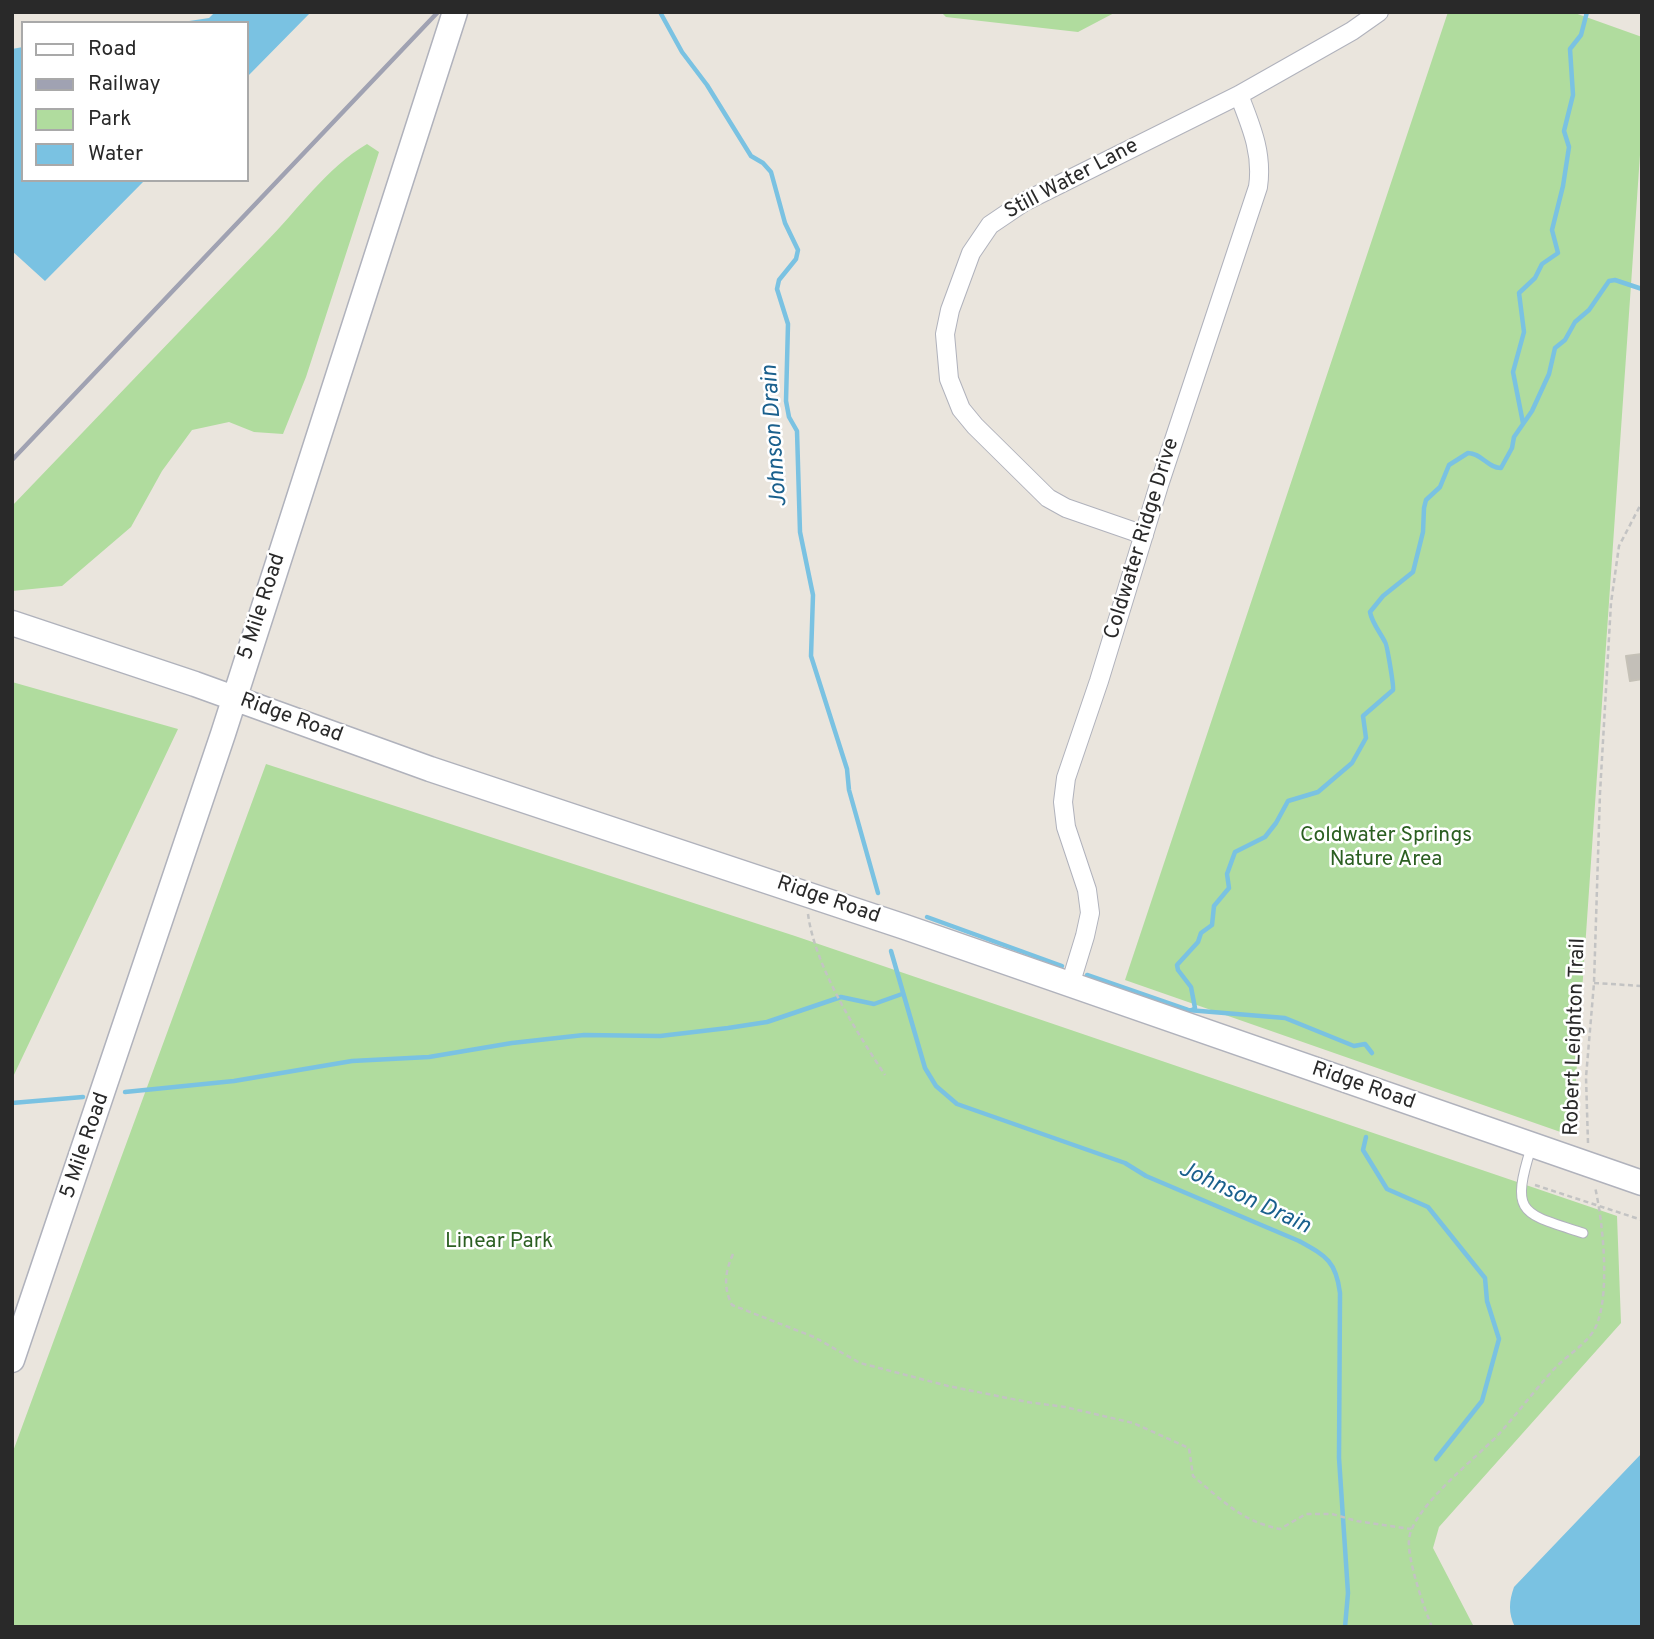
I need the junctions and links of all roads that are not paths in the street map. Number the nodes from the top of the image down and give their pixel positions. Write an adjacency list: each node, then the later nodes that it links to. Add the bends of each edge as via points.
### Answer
1 (455, 12): 6 (street, 5 Mile Road)
2 (1379, 12): 3 (street, Still Water Lane)
3 (1239, 95): 4 (street, Coldwater Ridge Drive, via 1258,148 1258,187); 4 (street, Still Water Lane, via 1000,217 977,242 947,322 949,379 968,419 1056,504)
4 (1144, 535): 7 (street, Coldwater Ridge Drive, via 1066,778 1066,827 1090,912)
5 (12, 623): 6 (street, Ridge Road)
6 (233, 698): 7 (street, Ridge Road); 11 (street, 5 Mile Road)
7 (1070, 985): 8 (street, Ridge Road)
8 (1532, 1146): 9 (street, Ridge Road); 10 (lane, via 1520,1193 1524,1206 1534,1217)
9 (1642, 1182)
10 (1583, 1233)
11 (12, 1360)

